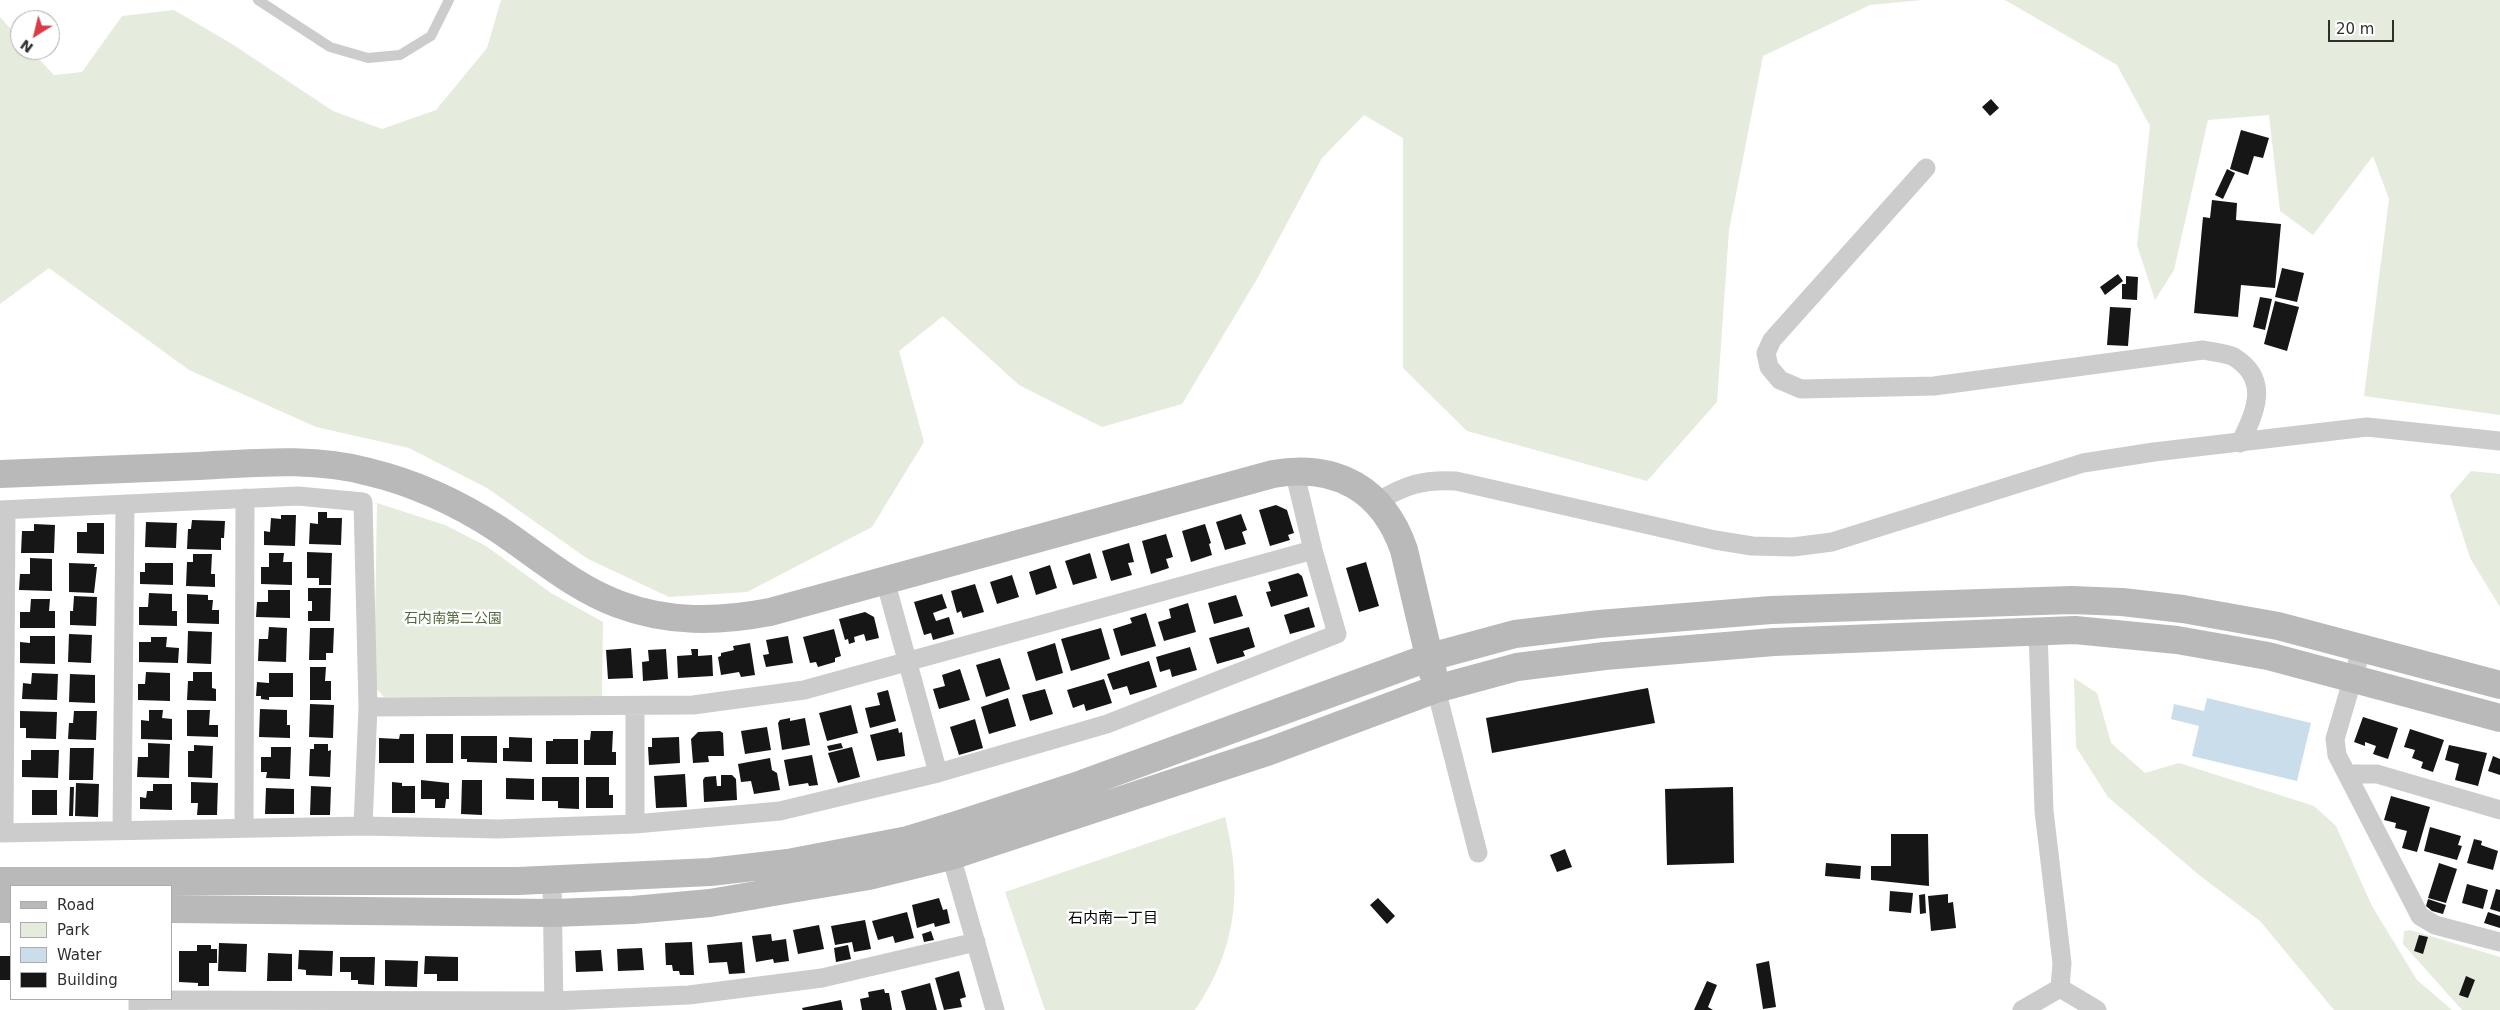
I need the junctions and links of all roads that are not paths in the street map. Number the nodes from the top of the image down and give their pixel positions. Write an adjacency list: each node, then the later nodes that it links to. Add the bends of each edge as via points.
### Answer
1 (258, 0): 2 (lane, via 330,47 368,58 400,55 431,36)
2 (449, 0)
3 (1926, 168): 5 (street, via 1772,340 1766,353 1769,367 1780,380 1801,389 1934,386 2203,350 2233,357 2251,374 2258,398 2252,420)
4 (2500, 441): 5 (street, via 2367,427)
5 (2240, 443): 9 (street, via 2083,463 1866,533 1793,547 1752,546 1715,540 1456,481 1415,482)
6 (1294, 470): 9 (street, via 1329,474 1346,480); 12 (street); 13 (street)
7 (0, 474): 13 (street, via 272,463 320,464 367,471 412,484 456,504 590,592 640,611 678,618 740,618)
8 (245, 498): 10 (street); 22 (street, via 298,496 363,502); 29 (street)
9 (1377, 502): 16 (street, via 1398,532)
10 (125, 504): 11 (street); 30 (street)
11 (3, 510): 31 (street)
12 (1313, 550): 17 (street); 24 (street, via 1337,634 1107,724)
13 (885, 580): 17 (street)
14 (2038, 630): 18 (street, via 2075,630 2177,640 2268,656); 20 (street, via 1774,642 1605,656 1517,667); 40 (street, via 2044,811 2062,963)
15 (2362, 647): 16 (street, via 2278,626 2183,609 2071,600 1771,610 1599,624 1515,634); 18 (street); 19 (street)
16 (1430, 657): 20 (street); 34 (street, via 1082,784 908,840 778,864 710,872)
17 (907, 661): 21 (street, via 804,690 693,705); 24 (street)
18 (2353, 679): 23 (street); 25 (street, via 2335,744)
19 (2500, 685)
20 (1436, 690): 32 (street); 33 (street, via 1270,750)
21 (635, 706): 22 (street); 27 (street)
22 (368, 707): 28 (street)
23 (2500, 718)
24 (938, 773): 27 (street, via 780,811)
25 (2347, 774): 26 (street, via 2377,774); 39 (street, via 2420,916 2435,925)
26 (2500, 810)
27 (635, 824): 28 (street, via 498,828)
28 (363, 826): 29 (street)
29 (244, 828): 30 (street)
30 (122, 830): 31 (street)
31 (2, 833)
32 (1478, 853)
33 (951, 856): 37 (street, via 869,876 710,903); 38 (street)
34 (552, 880): 35 (street); 37 (street)
35 (0, 881)
36 (172, 909): 37 (street)
37 (553, 913): 41 (street)
38 (976, 942): 41 (street, via 822,978 689,995); 43 (street)
39 (2500, 942)
40 (2060, 988): 44 (street); 45 (street)
41 (554, 1005): 42 (street, via 138,1000)
42 (138, 1010)
43 (995, 1010)
44 (2022, 1010)
45 (2097, 1010)

